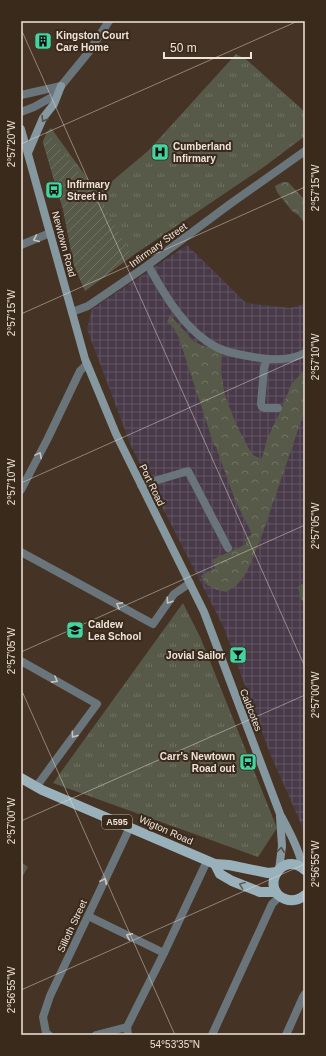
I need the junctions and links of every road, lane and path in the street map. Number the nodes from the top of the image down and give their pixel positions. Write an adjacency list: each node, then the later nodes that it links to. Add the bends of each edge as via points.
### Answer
1 (109, 21): 2 (street, via 88,53)
2 (61, 86): 3 (street); 4 (street, via 52,97); 7 (main road, one-way to 7, via 54,104 43,118)
3 (21, 95)
4 (21, 112)
5 (21, 130): 7 (main road, Newtown Road)
6 (305, 151): 10 (street, Infirmary Street)
7 (28, 153): 8 (main road, Newtown Road)
8 (50, 233): 9 (street, one-way to 9); 11 (main road, Newtown Road)
9 (21, 245)
10 (148, 265): 11 (street, Infirmary Street, via 88,306); 13 (street, via 180,315 206,341 234,353)
11 (72, 312): 14 (main road, Newtown Road)
12 (305, 353): 13 (street, via 286,359)
13 (267, 359): 15 (street, via 261,404 265,408)
14 (87, 364): 16 (main road, Port Road, via 116,434); 17 (street, one-way to 14, via 80,371)
15 (278, 408)
16 (141, 485): 18 (street, via 188,470); 20 (main road, Port Road)
17 (21, 490)
18 (228, 548)
19 (21, 552): 20 (street, one-way to 19, via 174,594 153,624)
20 (190, 582): 21 (main road, Port Road)
21 (204, 612): 25 (main road, Caldcotes)
22 (21, 661): 24 (street, one-way to 24, via 97,704)
23 (21, 778): 24 (main road, Wigton Road / A595)
24 (36, 786): 26 (main road, Wigton Road / A595)
25 (280, 814): 28 (main road, Caldcotes); 29 (main road, Caldcotes, one-way to 25, via 282,846)
26 (130, 827): 27 (main road, Wigton Road / A595); 34 (street, Silloth Street, one-way to 26)
27 (211, 863): 29 (main road, Wigton Road / A595, via 268,873); 30 (main road, Wigton Road / A595, one-way to 27, via 260,892 232,881 220,874); 35 (street, via 187,904)
28 (304, 869): 29 (main road, Wigton Road, via 293,864 283,866)
29 (278, 871): 30 (main road, via 273,882)
30 (278, 894): 32 (main road, Wigton Road, via 287,900); 40 (street)
31 (305, 895): 32 (main road)
32 (296, 900): 33 (main road, Wigton Road)
33 (305, 905)
34 (88, 916): 35 (street, one-way to 34); 38 (street, Silloth Street, via 50,996 43,1017 46,1033)
35 (164, 954): 37 (street)
36 (305, 994): 41 (street)
37 (128, 1031): 39 (street)
38 (49, 1035)
39 (96, 1035)
40 (212, 1035)
41 (286, 1035)

